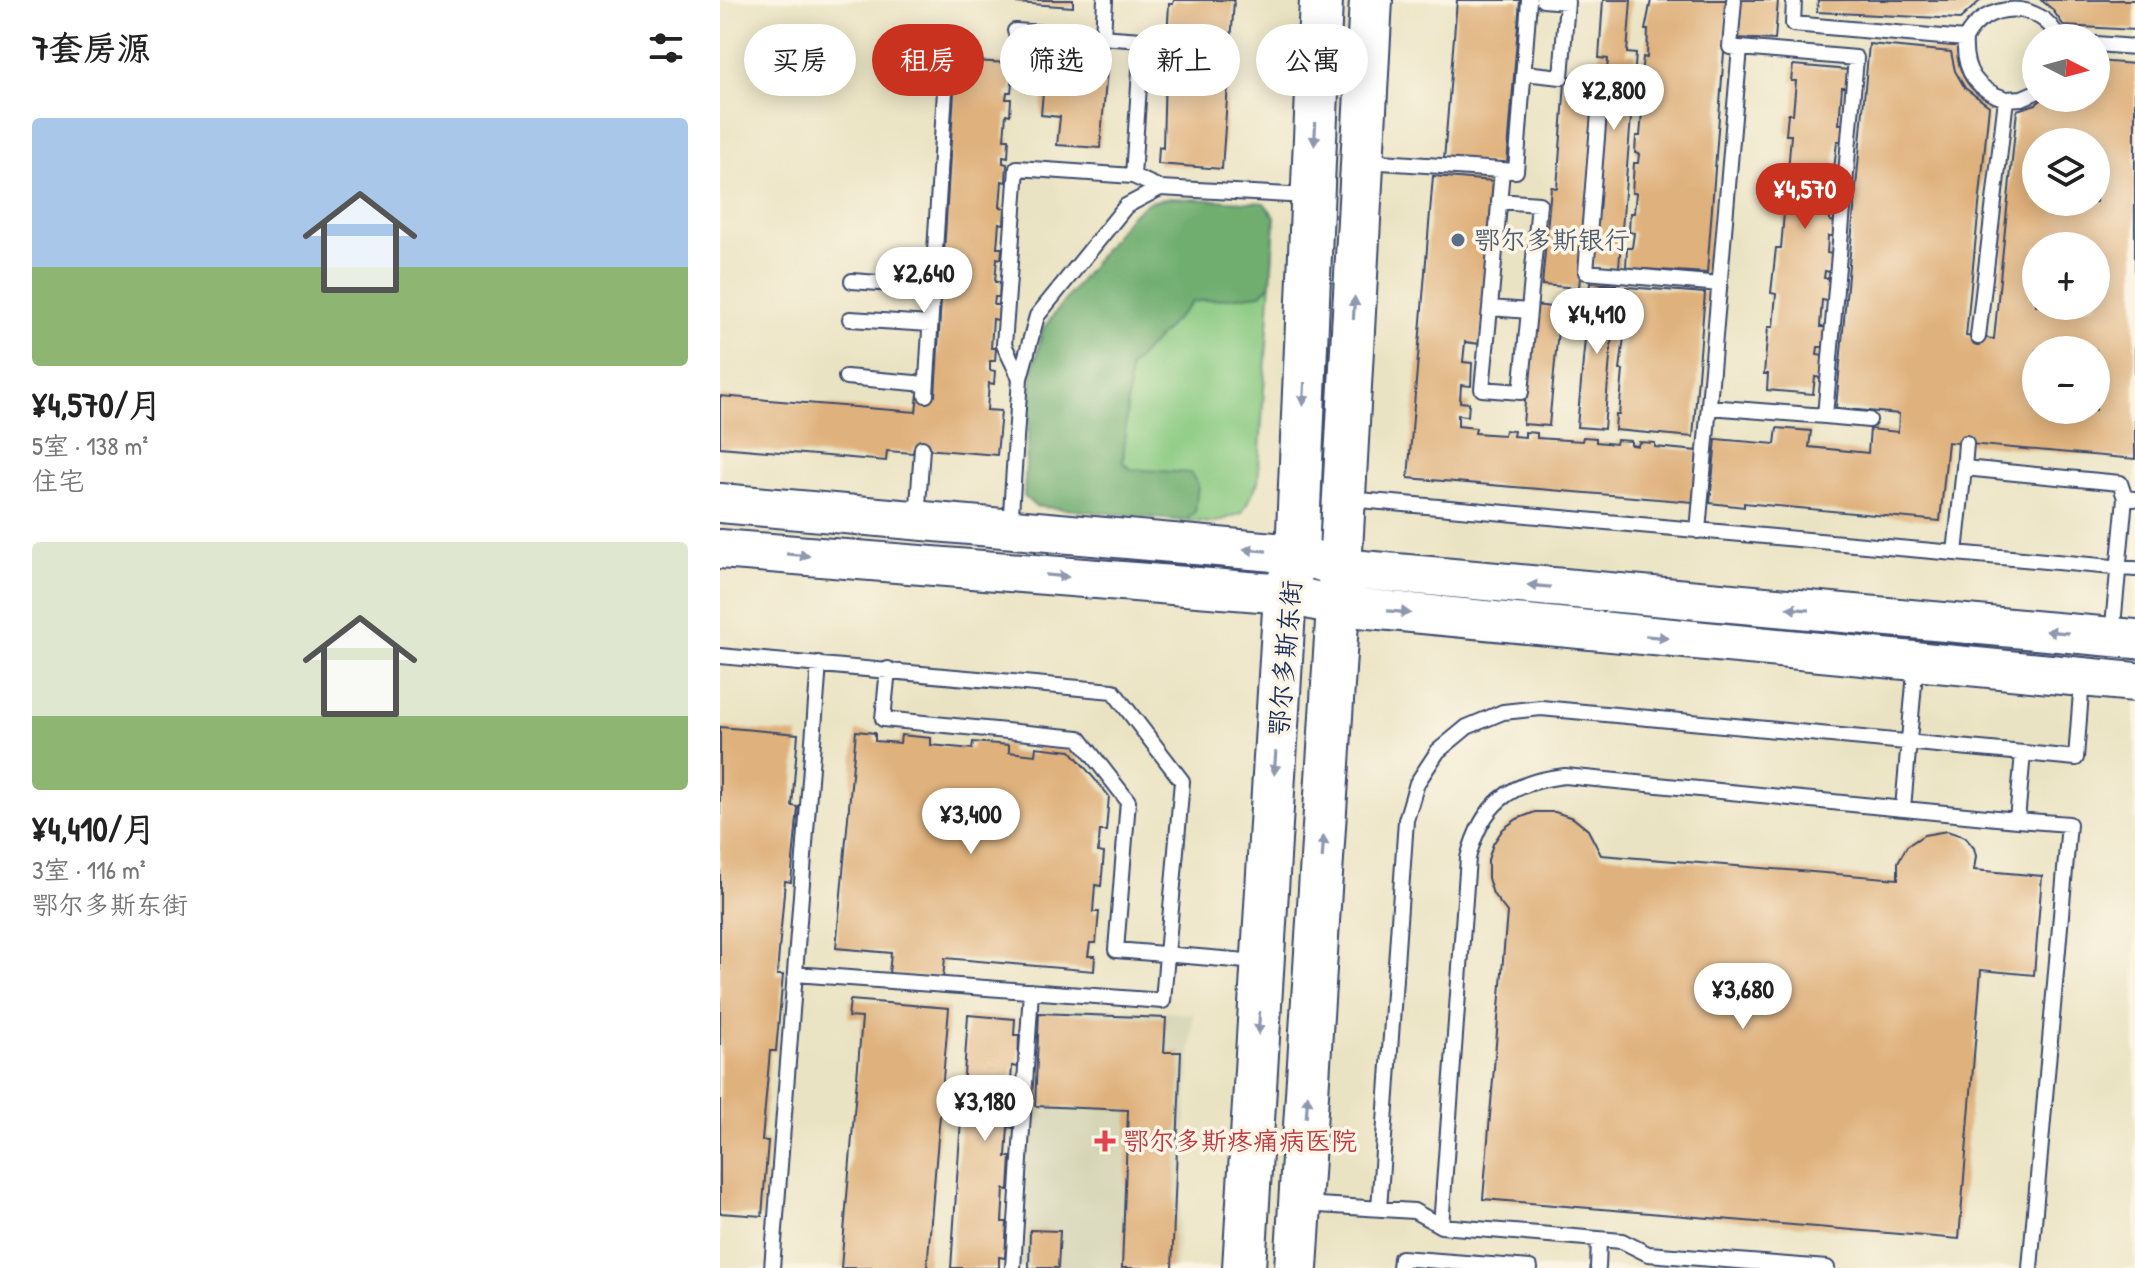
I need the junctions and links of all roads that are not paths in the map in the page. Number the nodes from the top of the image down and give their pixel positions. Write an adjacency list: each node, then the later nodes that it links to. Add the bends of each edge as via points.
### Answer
1 (1105, 0): 8 (lane)
2 (1321, 0): 24 (main road, 鄂尔多斯东街, one-way to 24)
3 (1371, 0): 20 (main road, 鄂尔多斯东街)
4 (1529, 0): 15 (lane)
5 (1543, 0): 15 (lane, via 1567,2 1561,77)
6 (1734, 0): 14 (lane, via 1730,47)
7 (1794, 0): 11 (lane, via 1793,24)
8 (1104, 24)
9 (2051, 24): 11 (lane, via 2036,9 2008,3 1981,14)
10 (1112, 38): 22 (lane, via 1142,40)
11 (1965, 39): 19 (lane, via 1969,72 1978,85)
12 (2110, 45): 13 (lane)
13 (2135, 47)
14 (1740, 48): 27 (lane); 37 (lane, via 1856,58)
15 (1524, 73): 21 (lane, via 1516,171)
16 (1592, 75): 27 (lane, via 1602,76 1586,272)
17 (945, 96): 28 (lane)
18 (2022, 98): 19 (lane)
19 (2006, 99): 33 (lane)
20 (1362, 161): 21 (lane); 42 (main road, 鄂尔多斯东街, one-way to 20)
21 (1502, 170): 25 (lane)
22 (1133, 176): 23 (lane); 35 (lane, via 1017,168 1004,345)
23 (1160, 188): 24 (lane); 35 (lane, via 1126,206 1037,316)
24 (1313, 196): 50 (main road, 鄂尔多斯东街, one-way to 50)
25 (1499, 201): 29 (lane); 30 (lane, via 1539,204)
26 (852, 281): 28 (lane)
27 (1720, 284): 36 (lane)
28 (933, 287): 32 (lane)
29 (1490, 308): 30 (lane); 30 (lane, via 1482,389 1521,392)
30 (1529, 311)
31 (850, 319): 32 (lane)
32 (930, 324): 34 (lane, via 926,389)
33 (1978, 337)
34 (846, 377)
35 (1020, 378): 46 (lane)
36 (1709, 407): 37 (lane); 47 (lane)
37 (1825, 416): 38 (lane)
38 (1869, 420)
39 (1966, 443): 41 (lane)
40 (922, 448): 45 (lane)
41 (1964, 468): 43 (lane, via 2120,483); 49 (lane)
42 (1344, 499): 47 (lane); 53 (main road, 鄂尔多斯东街)
43 (2130, 499): 51 (lane)
44 (720, 503): 45 (street)
45 (917, 520): 46 (street)
46 (1010, 528): 50 (street, one-way to 46)
47 (1698, 531): 49 (lane)
48 (720, 549): 54 (street, one-way to 54)
49 (1955, 553): 51 (lane)
50 (1297, 554): 53 (street); 54 (main road, 鄂尔多斯东街)
51 (2119, 568): 52 (lane); 55 (lane)
52 (2135, 569)
53 (1339, 587): 54 (street); 55 (street, one-way to 53); 57 (street, one-way to 57); 70 (main road, 鄂尔多斯东街, one-way to 53)
54 (1285, 594): 67 (main road, 鄂尔多斯东街, one-way to 67)
55 (2123, 638)
56 (720, 656): 58 (lane)
57 (1916, 661): 60 (street); 62 (lane)
58 (819, 664): 59 (lane); 68 (lane)
59 (888, 669): 66 (lane, via 1113,691 1182,781); 66 (lane, via 883,719 1079,738 1128,801 1116,950)
60 (2083, 677): 61 (street); 63 (lane, via 2076,758)
61 (2135, 682)
62 (1909, 742): 63 (lane); 64 (lane); 71 (lane, via 1541,708 1503,712 1467,727 1438,751 1417,783 1406,820)
63 (2023, 753): 65 (lane)
64 (1903, 808): 65 (lane); 72 (lane, via 1565,776 1537,779 1490,808 1475,831 1468,858)
65 (2017, 820): 82 (lane, via 2069,824)
66 (1167, 954): 67 (lane); 69 (lane, via 1163,1001)
67 (1263, 962): 76 (main road, 鄂尔多斯东街, one-way to 76)
68 (795, 974): 69 (lane); 74 (lane)
69 (1031, 991): 75 (lane)
70 (1300, 1203): 71 (lane); 77 (main road, 鄂尔多斯东街)
71 (1379, 1209): 72 (lane, via 1414,1211)
72 (1441, 1226): 73 (lane)
73 (1599, 1239): 80 (lane); 81 (lane, via 1622,1241 1648,1254)
74 (772, 1268)
75 (1013, 1268)
76 (1244, 1268)
77 (1296, 1268)
78 (1400, 1268): 79 (lane, via 1401,1258)
79 (1530, 1268)
80 (1598, 1268)
81 (1827, 1268)
82 (2030, 1268)

